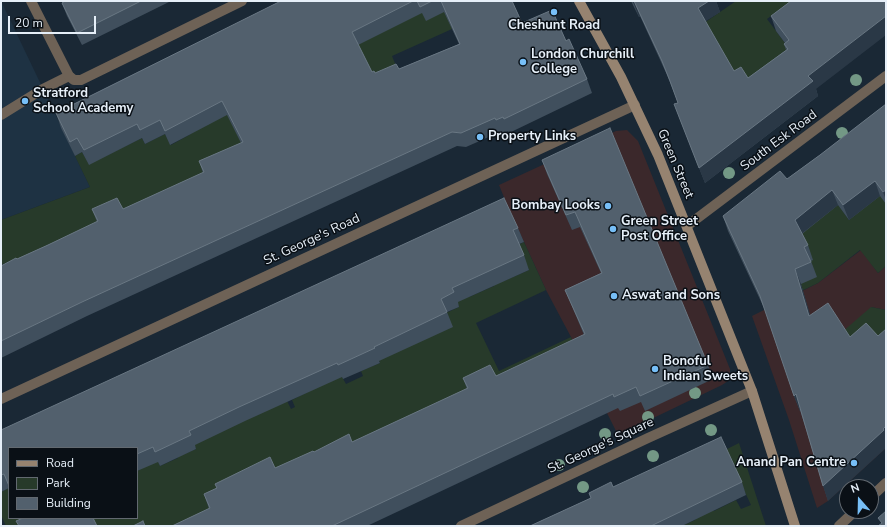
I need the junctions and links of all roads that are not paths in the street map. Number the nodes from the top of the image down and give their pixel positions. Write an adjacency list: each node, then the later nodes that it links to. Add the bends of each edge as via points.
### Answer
1 (31, 1): 4 (street)
2 (242, 1): 4 (street, via 81,80 74,80)
3 (579, 1): 6 (main road, Green Street)
4 (69, 76): 7 (street)
5 (886, 76): 8 (street, South Esk Road)
6 (634, 105): 8 (main road, Green Street); 10 (street, St. George's Road)
7 (1, 115)
8 (687, 226): 9 (main road, Green Street)
9 (752, 391): 12 (street, St. George's Square); 13 (main road, Green Street)
10 (1, 399)
11 (846, 519): 14 (street)
12 (461, 526)
13 (795, 526)
14 (839, 526)

